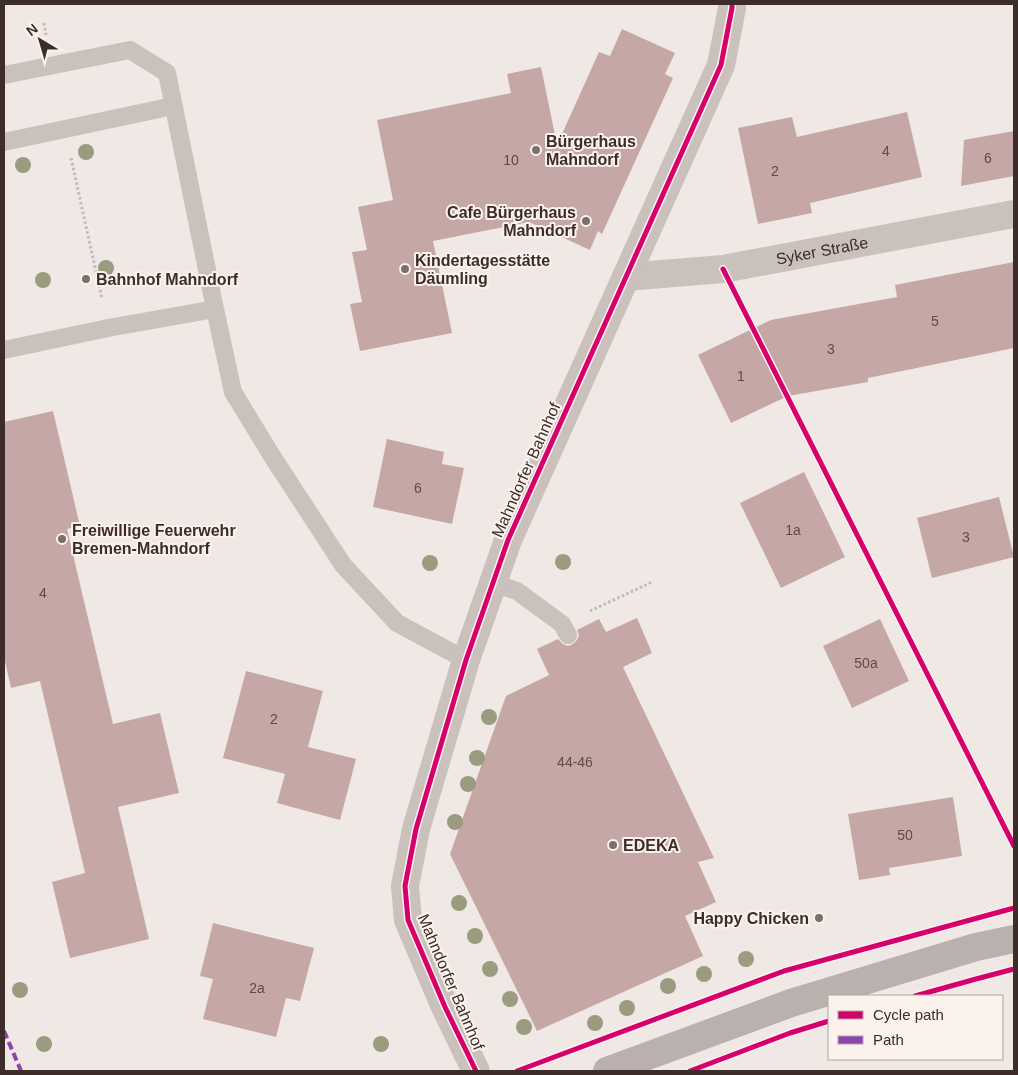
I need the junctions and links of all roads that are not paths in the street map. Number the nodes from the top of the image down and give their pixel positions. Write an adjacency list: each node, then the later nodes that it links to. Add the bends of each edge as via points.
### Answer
1 (732, 4): 6 (street, Mahndorfer Bahnhof, via 721,65)
2 (4, 75): 3 (lane, via 130,50 167,72)
3 (173, 106): 4 (lane); 7 (lane)
4 (4, 142)
5 (1014, 214): 6 (street, Syker Straße, via 723,269)
6 (626, 277): 9 (street, Mahndorfer Bahnhof, via 515,523)
7 (215, 309): 8 (lane); 11 (lane, via 233,392 343,565 397,623)
8 (4, 350)
9 (493, 583): 10 (lane, via 517,591); 11 (street, Mahndorfer Bahnhof)
10 (565, 630)
11 (466, 660): 13 (street, Mahndorfer Bahnhof, via 416,829 405,886 408,920)
12 (1014, 939): 14 (main road, via 976,947 791,1003)
13 (476, 1071)
14 (607, 1071)

